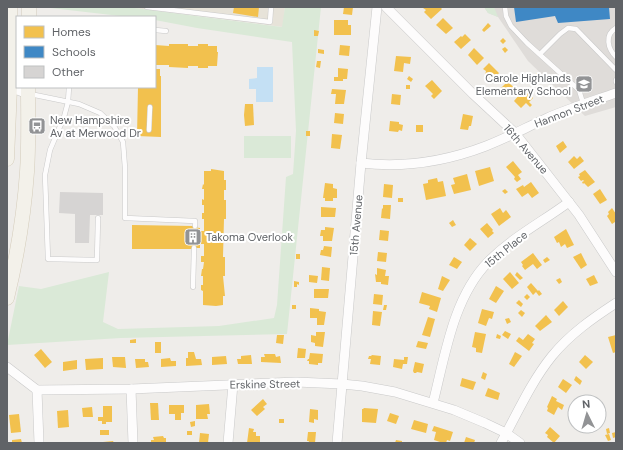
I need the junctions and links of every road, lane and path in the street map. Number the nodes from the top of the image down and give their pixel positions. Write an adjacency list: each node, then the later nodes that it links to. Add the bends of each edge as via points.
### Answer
1 (10, 7): 13 (main road)
2 (147, 7): 3 (lane, via 270,22)
3 (271, 7)
4 (377, 7): 23 (street, 15th Avenue)
5 (386, 7): 21 (street, 16th Avenue)
6 (505, 7): 10 (lane, via 511,26)
7 (616, 28): 11 (lane, via 608,39 609,47)
8 (156, 30): 9 (lane)
9 (166, 31)
10 (540, 54): 12 (lane, via 568,28 576,29); 18 (lane, via 579,90)
11 (616, 57)
12 (616, 70)
13 (8, 87): 15 (street); 22 (main road)
14 (70, 88): 17 (lane)
15 (28, 90): 17 (lane); 30 (main road, via 27,172 23,213)
16 (616, 93): 18 (street, Hannon Street)
17 (68, 102): 25 (lane, via 50,150 45,175 48,259 97,260); 26 (lane, via 100,113 114,126 123,142 125,218 195,222)
18 (583, 103): 21 (street, Hannon Street)
19 (150, 107): 20 (lane)
20 (150, 130)
21 (515, 133): 23 (street, Hannon Street, via 487,146 440,160 390,165); 24 (street, 16th Avenue)
22 (7, 159)
23 (361, 163): 34 (street, 15th Avenue)
24 (569, 202): 28 (street, 16th Avenue); 37 (street, 15th Place, via 500,251 472,283 458,311)
25 (98, 218)
26 (195, 226)
27 (194, 248): 29 (lane)
28 (616, 272)
29 (193, 287)
30 (7, 298)
31 (616, 303): 38 (street, via 569,338 552,356)
32 (7, 367): 36 (street)
33 (233, 384): 34 (street, Erskine Street); 35 (street, Erskine Street); 41 (street)
34 (342, 384): 37 (street, Erskine Street, via 395,392); 42 (street, 15th Avenue)
35 (131, 389): 36 (street, Erskine Street); 40 (street)
36 (37, 390): 39 (street)
37 (433, 403): 38 (street, Erskine Street, via 471,416)
38 (506, 433): 43 (street); 44 (street, Erskine Street)
39 (39, 443)
40 (133, 443)
41 (228, 443)
42 (337, 443)
43 (501, 443)
44 (520, 443)

